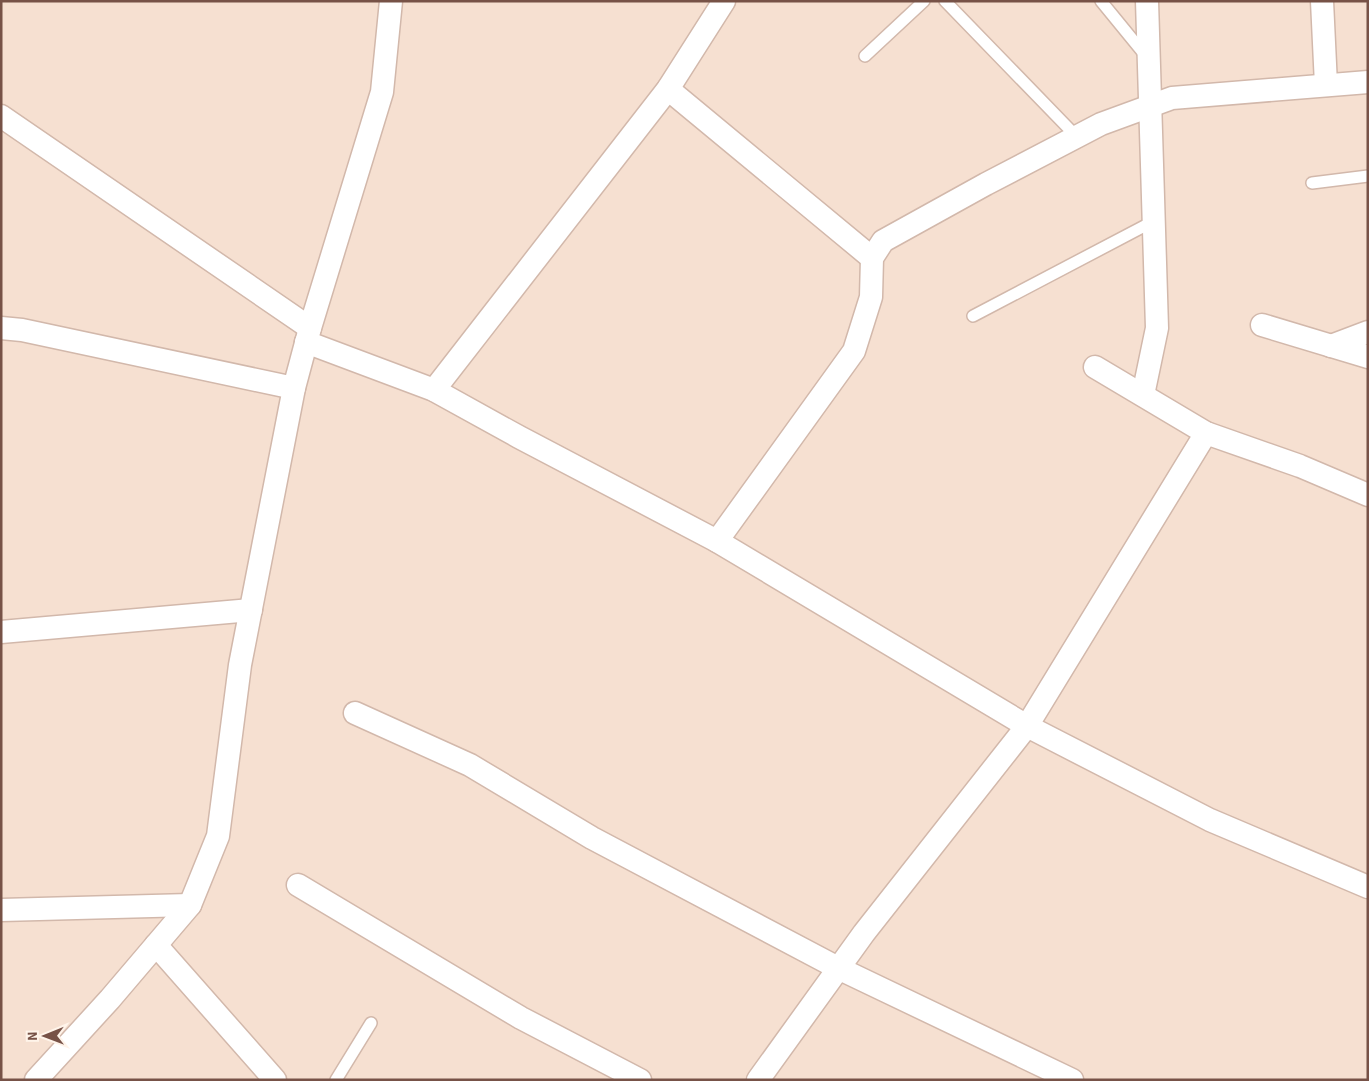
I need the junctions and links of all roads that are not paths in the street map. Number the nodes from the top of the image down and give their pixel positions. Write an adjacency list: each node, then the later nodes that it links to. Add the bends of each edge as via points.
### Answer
1 (391, 1): 24 (street, via 382,92)
2 (724, 1): 12 (street)
3 (924, 1): 8 (lane)
4 (945, 1): 15 (lane)
5 (1101, 1): 9 (lane)
6 (1146, 1): 9 (street)
7 (1322, 1): 11 (street)
8 (865, 56)
9 (1149, 59): 13 (street)
10 (1368, 82): 11 (street)
11 (1326, 85): 13 (street, via 1172,98)
12 (668, 89): 19 (street); 29 (street)
13 (1151, 105): 15 (street); 18 (street)
14 (1, 116): 24 (street)
15 (1076, 136): 19 (street, via 883,241)
16 (1368, 176): 17 (lane)
17 (1312, 182)
18 (1154, 221): 20 (lane); 30 (street, via 1157,328)
19 (872, 258): 33 (street, via 871,297 854,352)
20 (974, 316)
21 (1262, 325): 25 (street)
22 (1, 328): 28 (street)
23 (1368, 332): 25 (street)
24 (308, 335): 28 (street); 29 (street)
25 (1332, 346): 26 (street)
26 (1368, 357)
27 (1095, 367): 30 (street)
28 (294, 388): 34 (street)
29 (434, 390): 33 (street)
30 (1143, 395): 31 (street)
31 (1206, 433): 32 (street, via 1300,466); 37 (street)
32 (1368, 495)
33 (718, 541): 37 (street)
34 (251, 610): 35 (street); 40 (street, via 240,665 218,836)
35 (1, 632)
36 (355, 712): 43 (street, via 470,766 592,838)
37 (1027, 726): 39 (street, via 1210,820); 43 (street)
38 (298, 885): 48 (street, via 521,1018)
39 (1368, 887)
40 (190, 905): 41 (street); 42 (street)
41 (1, 910)
42 (156, 945): 45 (street); 46 (street)
43 (838, 968): 49 (street); 50 (street)
44 (371, 1023): 47 (lane)
45 (36, 1080)
46 (275, 1080)
47 (336, 1080)
48 (640, 1080)
49 (758, 1080)
50 (1072, 1080)

